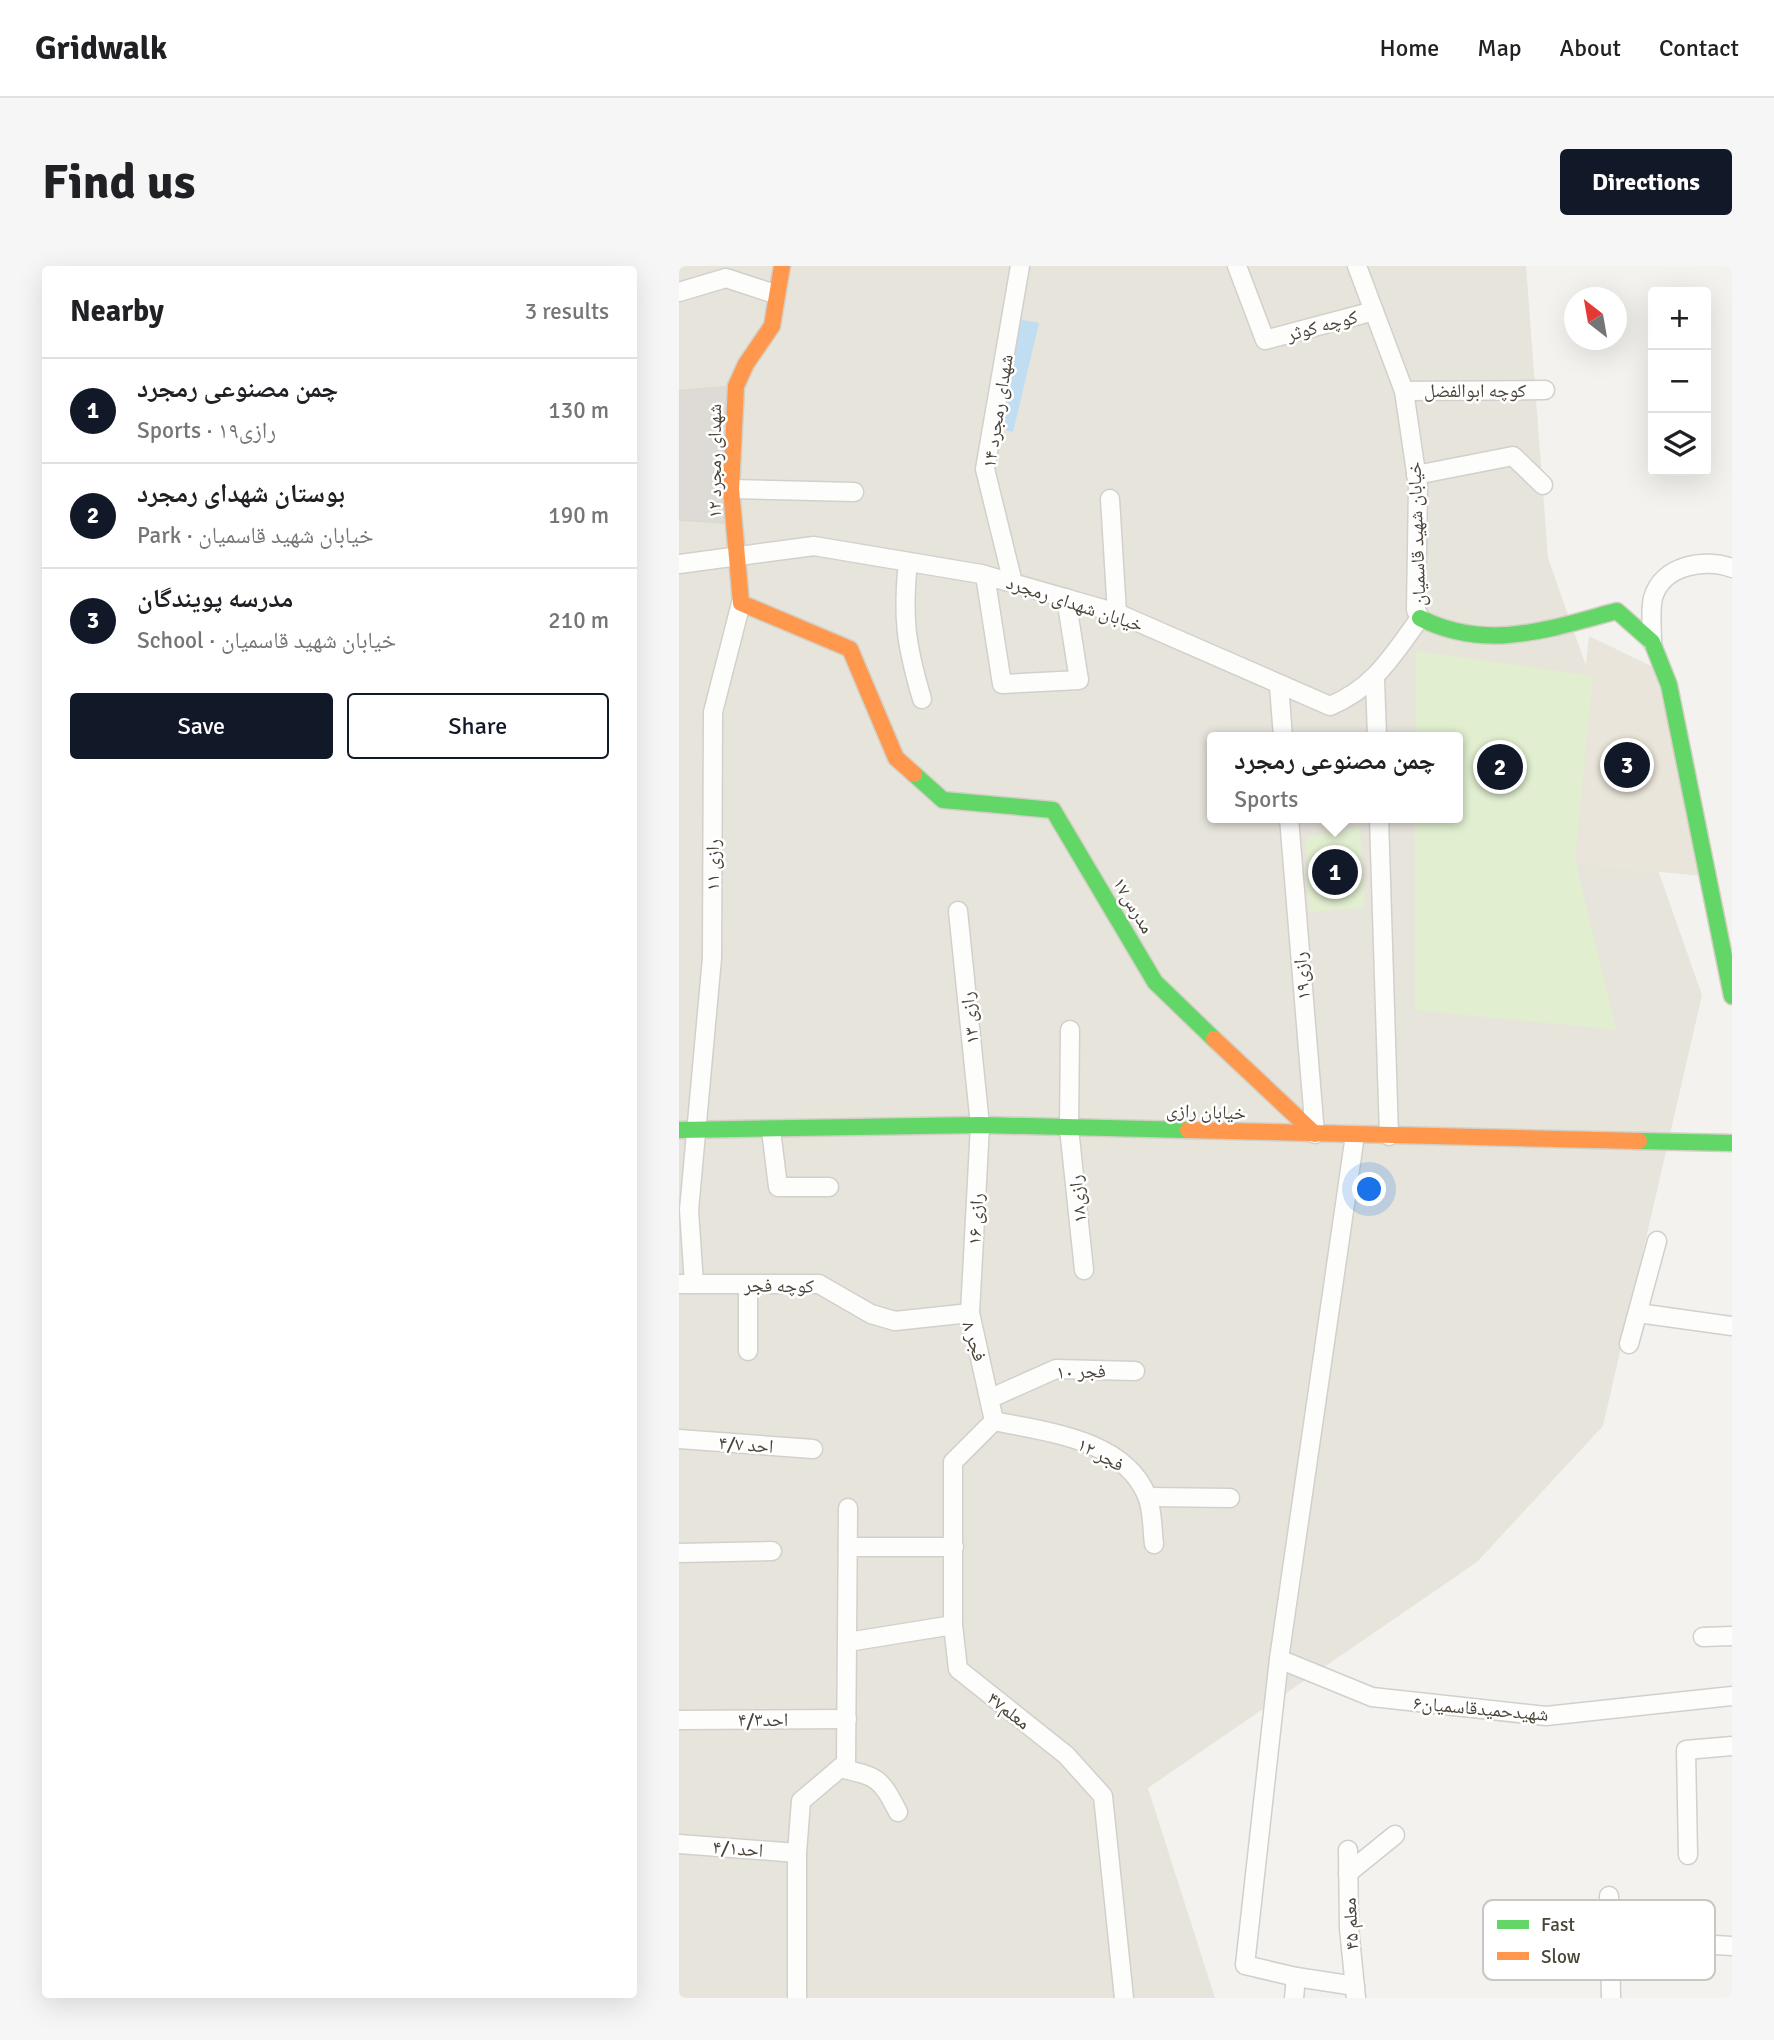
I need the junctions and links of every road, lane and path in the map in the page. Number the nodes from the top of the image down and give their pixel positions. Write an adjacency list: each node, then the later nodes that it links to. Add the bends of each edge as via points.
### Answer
1 (782, 266): 7 (street, شهدای رمجرد ۱۲)
2 (1237, 266): 8 (street, کوچه کوثر, via 1265,340)
3 (1357, 266): 8 (street, خیابان شهید قاسمیان)
4 (717, 273): 6 (street); 7 (street)
5 (1020, 273): 21 (street, شهدای رمجرد ۱۴, via 985,470)
6 (679, 292)
7 (775, 294): 13 (street, شهدای رمجرد ۱۲, via 772,326 736,386)
8 (1374, 311): 10 (street, خیابان شهید قاسمیان)
9 (1545, 390): 10 (street, کوچه ابوالفضل)
10 (1404, 391): 11 (street, خیابان شهید قاسمیان)
11 (1416, 475): 12 (street, via 1513,456); 25 (street, خیابان شهید قاسمیان, via 1416,610)
12 (1543, 485)
13 (731, 489): 14 (street); 16 (street, شهدای رمجرد ۱۲)
14 (854, 492)
15 (1111, 499): 24 (street)
16 (737, 555): 17 (street, خیابان شهدای رمجرد, via 814,546); 18 (street, خیابان شهدای رمجرد); 23 (street, شهدای رمجرد ۱۲)
17 (908, 562): 20 (street, خیابان شهدای رمجرد); 29 (street, via 903,610 908,652)
18 (679, 564)
19 (1732, 568): 26 (street, via 1697,562 1671,572 1653,596)
20 (985, 575): 21 (street, خیابان شهدای رمجرد); 22 (street, via 1002,684 1079,680)
21 (1013, 583): 22 (street, خیابان شهدای رمجرد)
22 (1066, 598): 24 (street, خیابان شهدای رمجرد)
23 (741, 603): 39 (street, رازی ۱۱, via 713,712 712,958); 41 (street, مدرس۱۷, via 851,649 895,758 943,800 1053,810 1155,982)
24 (1117, 613): 28 (street, خیابان شهدای رمجرد)
25 (1420, 618): 26 (street, خیابان شهید قاسمیان, via 1465,637 1522,634 1617,611); 27 (street, خیابان شهدای رمجرد)
26 (1652, 642): 35 (street, خیابان شهید قاسمیان, via 1669,685)
27 (1375, 679): 28 (street, خیابان شهدای رمجرد, via 1330,706); 31 (street)
28 (1279, 686): 30 (street)
29 (922, 698)
30 (1283, 732)
31 (1377, 732)
32 (1289, 823): 41 (street, رازی۱۹)
33 (1379, 823): 43 (street)
34 (958, 911): 37 (street, رازی ۱۳)
35 (1732, 996)
36 (1070, 1030): 38 (street, رازی۱۸)
37 (981, 1125): 38 (street, خیابان رازی); 40 (street, خیابان رازی); 50 (street, رازی ۱۶)
38 (1069, 1128): 41 (street, خیابان رازی); 47 (street, رازی۱۸)
39 (687, 1130): 40 (street, خیابان رازی); 48 (street, رازی ۱۱)
40 (771, 1130): 45 (street, via 778,1187)
41 (1315, 1134): 42 (street, خیابان رازی)
42 (1355, 1135): 43 (street, خیابان رازی); 73 (street)
43 (1389, 1136): 44 (street, خیابان رازی)
44 (1732, 1143)
45 (829, 1187)
46 (1657, 1241): 51 (street)
47 (1084, 1270)
48 (686, 1284): 49 (street, کوچه فجر)
49 (748, 1285): 52 (street, کوچه فجر, via 819,1284); 55 (street)
50 (970, 1313): 52 (street, فجر ۸, via 895,1321); 57 (street, فجر ۸)
51 (1638, 1313): 53 (street); 54 (street)
52 (871, 1314)
53 (1732, 1326)
54 (1629, 1344)
55 (748, 1351)
56 (1135, 1371): 57 (street, فجر ۱۰, via 1056,1369)
57 (991, 1398): 58 (street, فجر ۸)
58 (994, 1420): 61 (street, فجر ۱۲, via 1080,1440 1129,1467); 66 (street, معلم۴۷, via 953,1462)
59 (679, 1439): 60 (street, احد ۴/۷)
60 (813, 1449)
61 (1148, 1497): 62 (street); 64 (street, فجر ۱۲)
62 (1230, 1498)
63 (848, 1508): 65 (street)
64 (1154, 1544)
65 (848, 1547): 66 (street); 72 (street)
66 (954, 1547): 69 (street, معلم۴۷)
67 (772, 1551): 68 (street)
68 (679, 1553)
69 (953, 1625): 72 (street); 92 (street, معلم۴۷, via 958,1670 1066,1755 1103,1796)
70 (1732, 1636): 71 (street)
71 (1703, 1637)
72 (848, 1643): 75 (street)
73 (1279, 1659): 74 (street, شهیدحمیدقاسمیان۶, via 1372,1697 1546,1716); 88 (street, via 1245,1965)
74 (1732, 1696)
75 (847, 1719): 76 (street, احد۴/۳); 78 (street, via 846,1763)
76 (679, 1720)
77 (1732, 1746): 84 (street, via 1686,1750)
78 (840, 1768): 79 (street, via 884,1784); 83 (street, via 801,1801)
79 (898, 1812)
80 (1395, 1835): 85 (street)
81 (679, 1844): 83 (street, احد۴/۱)
82 (1348, 1850): 85 (street, معلم ۴۵)
83 (797, 1853): 91 (street)
84 (1688, 1855)
85 (1348, 1873): 90 (street, معلم ۴۵)
86 (1609, 1896): 87 (street)
87 (1609, 1900)
88 (1296, 1977): 90 (street); 93 (street)
89 (1611, 1980): 94 (street)
90 (1355, 1992)
91 (797, 1998)
92 (1124, 1998)
93 (1294, 1998)
94 (1611, 1998)

